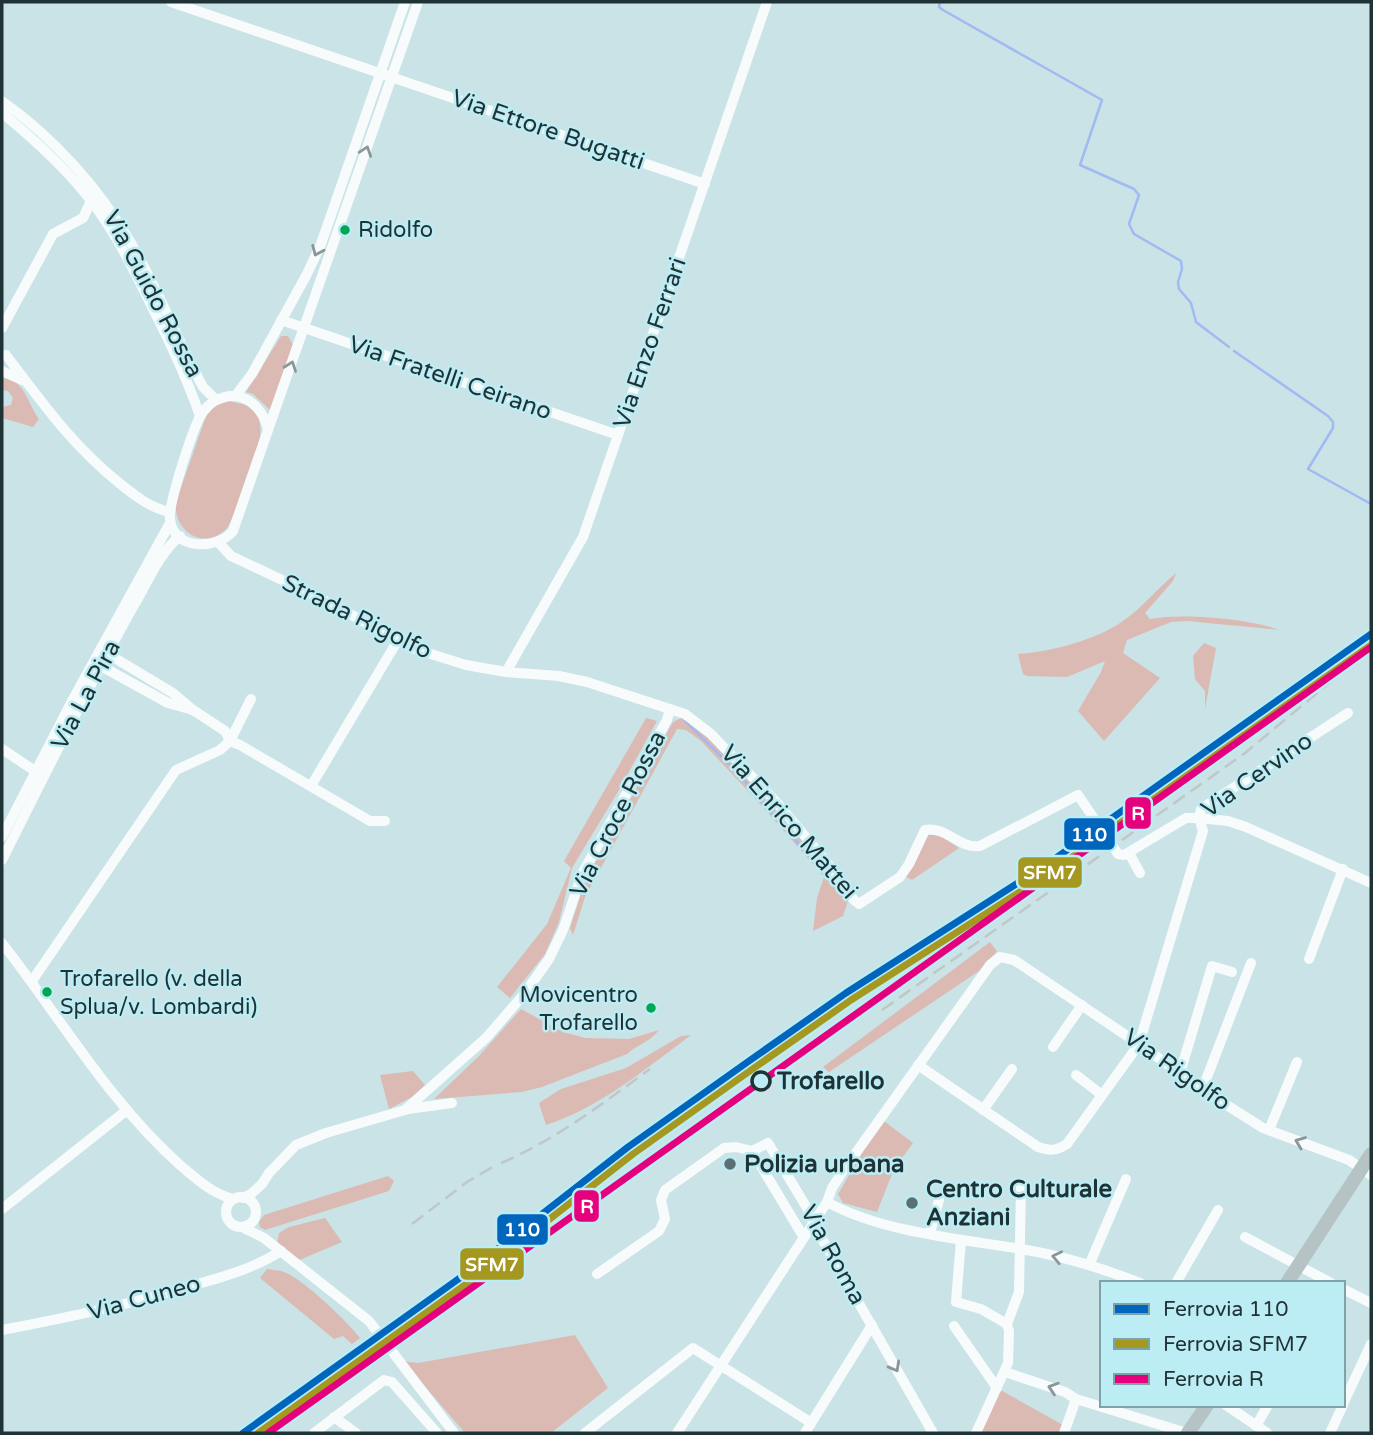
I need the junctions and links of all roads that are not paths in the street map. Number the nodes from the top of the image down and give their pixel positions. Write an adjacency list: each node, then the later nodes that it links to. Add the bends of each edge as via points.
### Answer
1 (171, 2): 5 (street, Via Ettore Bugatti)
2 (405, 2): 5 (street)
3 (418, 2): 6 (street)
4 (767, 2): 9 (street, Via Enzo Ferrari)
5 (380, 73): 6 (street, Via Ettore Bugatti); 11 (street)
6 (392, 77): 9 (street, Via Ettore Bugatti); 12 (street, one-way to 6)
7 (2, 101): 20 (street, Via Guido Rossa, via 80,172 112,213 204,387)
8 (2, 113): 10 (street, Via Guido Rossa)
9 (705, 184): 23 (street, Via Enzo Ferrari)
10 (91, 201): 14 (street, Via Guido Rossa, via 83,219 53,233); 21 (street, Via Guido Rossa, via 133,267 177,356)
11 (327, 225): 12 (street); 13 (street, one-way to 13)
12 (340, 228): 15 (street)
13 (281, 320): 15 (street, Via Fratelli Ceirano); 19 (street)
14 (2, 328)
15 (305, 328): 22 (street, one-way to 15); 23 (street, Via Fratelli Ceirano)
16 (4, 353): 17 (street, via 7,365); 18 (street)
17 (2, 371): 18 (street)
18 (27, 383): 24 (street, via 68,437 107,473)
19 (236, 396): 20 (street); 22 (street, via 255,405)
20 (216, 400): 21 (street)
21 (200, 416): 24 (street, Via La Pira)
22 (268, 430): 26 (street, via 237,525)
23 (618, 435): 30 (street, Via Enzo Ferrari, via 583,537)
24 (170, 517): 25 (street); 39 (street, Via La Pira)
25 (180, 536): 26 (street, via 203,545); 28 (street, Via La Pira, via 163,556)
26 (218, 542): 27 (street, Strada Rigolfo, via 231,556)
27 (398, 640): 30 (street, Strada Rigolfo, via 466,665); 40 (street)
28 (107, 654): 29 (street, Via La Pira); 31 (street)
29 (101, 666): 32 (street); 45 (street, Via La Pira)
30 (506, 672): 34 (street, Via Enrico Mattei, via 587,682)
31 (150, 679): 32 (street); 35 (street)
32 (144, 690): 35 (street)
33 (251, 699): 37 (street)
34 (670, 709): 44 (street, Via Enrico Mattei, via 685,714 731,753 859,904 900,877 925,830 948,834 964,845 980,846 1078,795); 66 (street, Via Croce Rossa, via 582,874 549,959 486,1038)
35 (193, 710): 37 (street, via 225,731)
36 (1348, 713): 41 (street, Via Cervino, via 1201,808)
37 (230, 741): 40 (street); 53 (street, via 176,769)
38 (2, 749): 39 (street)
39 (35, 771): 43 (street, Via La Pira)
40 (311, 786): 42 (street, via 370,821)
41 (1199, 818): 44 (street, Via Cervino, via 1186,818); 46 (street, via 1246,827); 55 (street, via 1203,831)
42 (385, 821)
43 (2, 836)
44 (1123, 854): 47 (street)
45 (2, 860)
46 (1343, 869): 48 (street); 50 (street)
47 (1140, 873)
48 (1371, 883)
49 (2, 943): 53 (street)
50 (1308, 959)
51 (1251, 963): 62 (street)
52 (1232, 972): 60 (street, via 1212,966)
53 (32, 981): 65 (street)
54 (1082, 1005): 55 (street, Via Rigolfo); 56 (street); 58 (street, Via Rigolfo, via 1014,960 1000,957)
55 (1139, 1044): 60 (street, Via Rigolfo); 63 (street)
56 (1054, 1047)
57 (1297, 1062): 68 (street)
58 (918, 1065): 67 (street); 78 (street, via 832,1188)
59 (1012, 1069): 67 (street)
60 (1180, 1073): 62 (street, Via Rigolfo)
61 (1076, 1075): 63 (street)
62 (1202, 1090): 68 (street, Via Rigolfo)
63 (1102, 1095): 67 (street, via 1067,1144 1050,1151)
64 (452, 1102): 66 (street)
65 (127, 1110): 75 (street); 79 (street)
66 (405, 1110): 73 (street, Via Croce Rossa, via 296,1144)
67 (983, 1110)
68 (1269, 1130): 71 (street, Via Rigolfo, one-way to 68, via 1349,1160)
69 (752, 1151): 83 (street, Via Roma, via 768,1143); 86 (street, Via Roma); 94 (street, via 724,1148 665,1190 661,1200 665,1219 659,1231)
70 (1371, 1154): 71 (main road)
71 (1367, 1172): 93 (main road)
72 (1126, 1179): 92 (street)
73 (262, 1184): 76 (street, Via Croce Rossa, via 251,1195); 82 (street, Via Croce Rossa)
74 (1021, 1187): 90 (street)
75 (215, 1194): 76 (street); 81 (street)
76 (238, 1198): 81 (street); 82 (street, via 251,1202)
77 (939, 1200): 85 (street)
78 (827, 1202): 83 (street); 85 (street, via 844,1211)
79 (2, 1209)
80 (1219, 1210): 96 (street)
81 (226, 1212): 84 (street, via 232,1224)
82 (254, 1215): 84 (street); 88 (street)
83 (813, 1223): 86 (street); 102 (street, Via Roma)
84 (242, 1227): 88 (street)
85 (930, 1233): 89 (street)
86 (803, 1236): 106 (street)
87 (1245, 1237): 93 (street)
88 (264, 1238): 91 (street)
89 (961, 1240): 90 (street); 101 (street, via 956,1302)
90 (1020, 1249): 92 (street, one-way to 90); 101 (street, via 1019,1292)
91 (281, 1251): 104 (street, Via Cuneo, via 250,1268 180,1289 84,1315); 120 (street, via 367,1323)
92 (1090, 1263): 95 (street)
93 (1298, 1267): 97 (main road); 98 (street)
94 (597, 1274)
95 (1135, 1281)
96 (1177, 1281)
97 (1288, 1281)
98 (1327, 1281)
99 (1345, 1290): 100 (street)
100 (1371, 1303)
101 (1007, 1324): 107 (street)
102 (872, 1325): 118 (street); 127 (street, Via Roma, one-way to 127)
103 (954, 1326): 108 (street)
104 (2, 1330)
105 (1371, 1344): 110 (street)
106 (720, 1366): 118 (street); 124 (street, via 693,1349); 125 (street)
107 (1005, 1372): 108 (street); 109 (street, one-way to 107)
108 (997, 1388): 128 (street)
109 (1076, 1399): 111 (street); 129 (street)
110 (1345, 1401)
111 (1100, 1406)
112 (1102, 1407): 130 (street)
113 (1206, 1407): 130 (main road)
114 (1229, 1407): 119 (street)
115 (1267, 1407): 119 (street)
116 (1342, 1407): 132 (street)
117 (334, 1417): 121 (street); 122 (street); 123 (street, via 384,1380 392,1382)
118 (810, 1422): 126 (street)
119 (1256, 1426): 131 (street)
120 (453, 1431)
121 (314, 1433)
122 (356, 1433)
123 (437, 1433)
124 (585, 1433)
125 (677, 1433)
126 (805, 1433)
127 (933, 1433)
128 (976, 1433)
129 (1064, 1433)
130 (1188, 1433)
131 (1267, 1433)
132 (1330, 1433)

